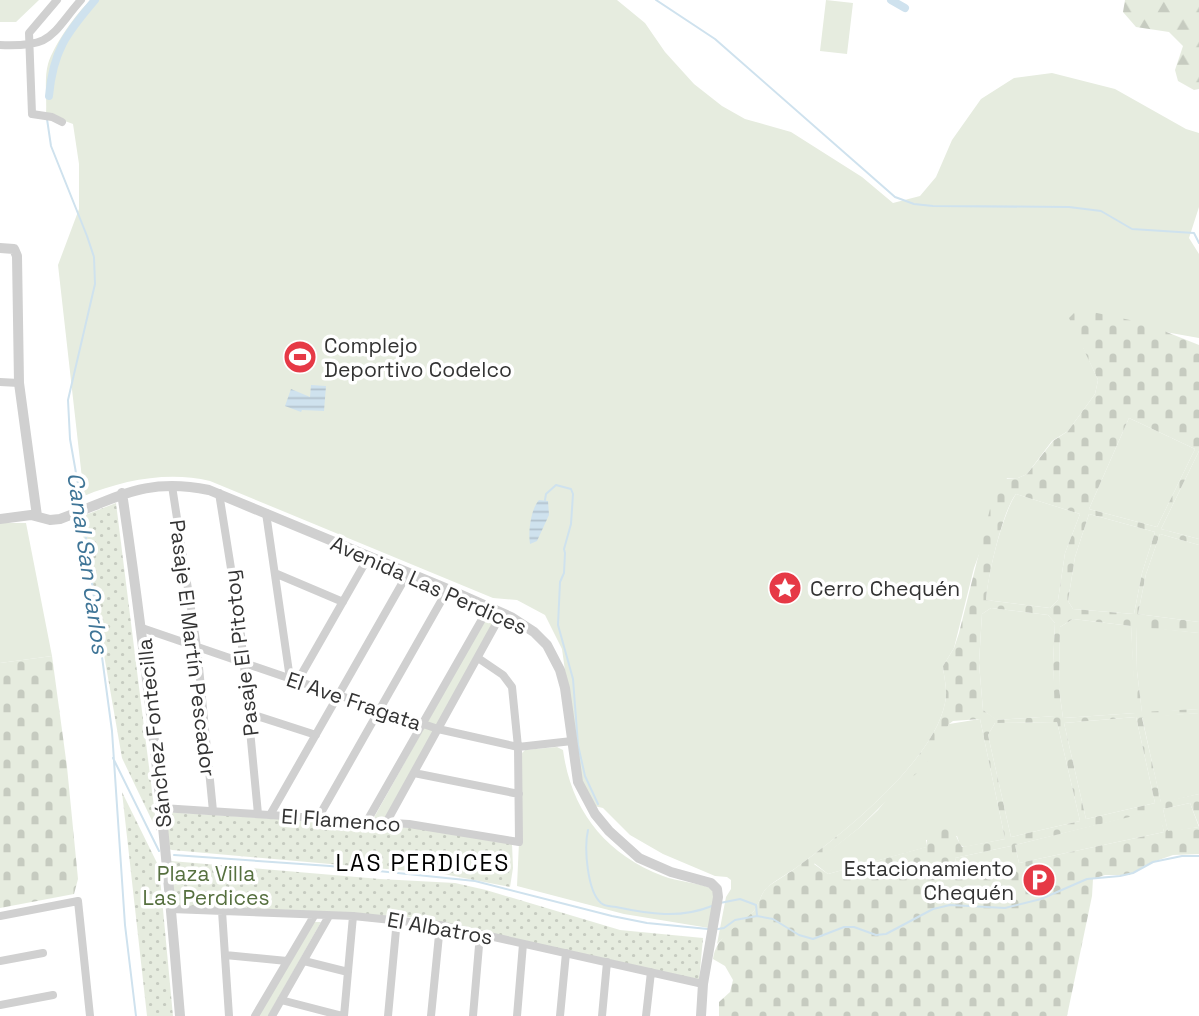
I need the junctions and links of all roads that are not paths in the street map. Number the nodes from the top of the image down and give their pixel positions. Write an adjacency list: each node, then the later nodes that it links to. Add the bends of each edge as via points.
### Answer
1 (57, 0): 4 (street, via 29,33)
2 (81, 0): 4 (street, via 49,39)
3 (0, 45): 4 (street)
4 (29, 46): 5 (street, via 32,114)
5 (62, 122)
6 (0, 248): 8 (street, via 14,249 17,256)
7 (0, 382): 8 (street)
8 (19, 383): 13 (street)
9 (172, 486): 10 (street, Avenida Las Perdices); 11 (street, Avenida Las Perdices); 23 (street, Pasaje El Martín Pescador)
10 (122, 493): 13 (street, Avenida Las Perdices, via 60,519); 22 (street, Sánchez Fontecilla)
11 (219, 493): 12 (street, Avenida Las Perdices); 25 (street, Pasaje El Pitotoy)
12 (266, 513): 15 (street, Avenida Las Perdices); 17 (street)
13 (37, 516): 14 (street)
14 (0, 519)
15 (369, 556): 16 (street, Avenida Las Perdices); 19 (street)
16 (408, 573): 18 (street, Avenida Las Perdices); 27 (street)
17 (277, 575): 19 (street); 26 (street)
18 (448, 589): 20 (street, Avenida Las Perdices); 28 (street)
19 (343, 602): 26 (street)
20 (489, 607): 21 (street, Avenida Las Perdices); 30 (street)
21 (502, 613): 24 (street); 33 (street, Avenida Las Perdices, via 534,632 556,661 565,688)
22 (142, 628): 23 (street, El Ave Fragata); 37 (street, Sánchez Fontecilla)
23 (197, 647): 25 (street, El Ave Fragata); 38 (street, Pasaje El Martín Pescador)
24 (478, 659): 31 (street); 34 (street, via 503,675 512,687)
25 (243, 663): 26 (street, El Ave Fragata); 29 (street, Pasaje El Pitotoy)
26 (293, 680): 27 (street, El Ave Fragata)
27 (338, 696): 28 (street, El Ave Fragata); 32 (street)
28 (379, 710): 30 (street, El Ave Fragata); 41 (street)
29 (248, 713): 32 (street); 39 (street, Pasaje El Pitotoy)
30 (422, 725): 31 (street, El Ave Fragata); 42 (street)
31 (438, 729): 34 (street, El Ave Fragata); 35 (street)
32 (316, 735): 40 (street)
33 (572, 741): 34 (street, El Ave Fragata); 63 (street, Avenida Las Perdices, via 578,782 608,831 639,858 714,885 718,894)
34 (518, 747): 36 (street)
35 (414, 773): 36 (street); 43 (street)
36 (519, 794): 43 (street, El Flamenco, via 519,842)
37 (162, 808): 38 (street, El Flamenco); 44 (street, Sánchez Fontecilla)
38 (214, 811): 39 (street, El Flamenco)
39 (258, 814): 40 (street, El Flamenco)
40 (271, 815): 41 (street, El Flamenco)
41 (318, 818): 42 (street, El Flamenco)
42 (367, 821): 43 (street, El Flamenco)
43 (386, 822)
44 (172, 909): 45 (street, El Albatros); 68 (street, Sánchez Fontecilla)
45 (222, 911): 47 (street, El Albatros); 56 (street)
46 (0, 916): 67 (street, via 78,901)
47 (314, 916): 48 (street, El Albatros); 58 (street)
48 (329, 916): 49 (street, El Albatros); 59 (street)
49 (353, 916): 50 (street, El Albatros); 61 (street)
50 (397, 919): 51 (street, El Albatros); 73 (street)
51 (440, 925): 52 (street, El Albatros); 74 (street)
52 (480, 934): 53 (street, El Albatros); 75 (street)
53 (523, 944): 55 (street, El Albatros); 76 (street)
54 (43, 953): 57 (street)
55 (566, 953): 60 (street, El Albatros); 77 (street)
56 (225, 955): 58 (street); 69 (street)
57 (0, 961)
58 (287, 961): 70 (street)
59 (304, 961): 61 (street); 65 (street)
60 (607, 962): 62 (street, El Albatros); 78 (street)
61 (348, 972): 72 (street)
62 (651, 972): 63 (street, El Albatros); 79 (street)
63 (703, 984): 80 (street)
64 (53, 995): 66 (street)
65 (281, 1000): 71 (street); 72 (street)
66 (0, 1005)
67 (90, 1016)
68 (180, 1016)
69 (229, 1016)
70 (255, 1016)
71 (272, 1016)
72 (344, 1016)
73 (388, 1016)
74 (431, 1016)
75 (473, 1016)
76 (517, 1016)
77 (560, 1016)
78 (602, 1016)
79 (646, 1016)
80 (701, 1016)

